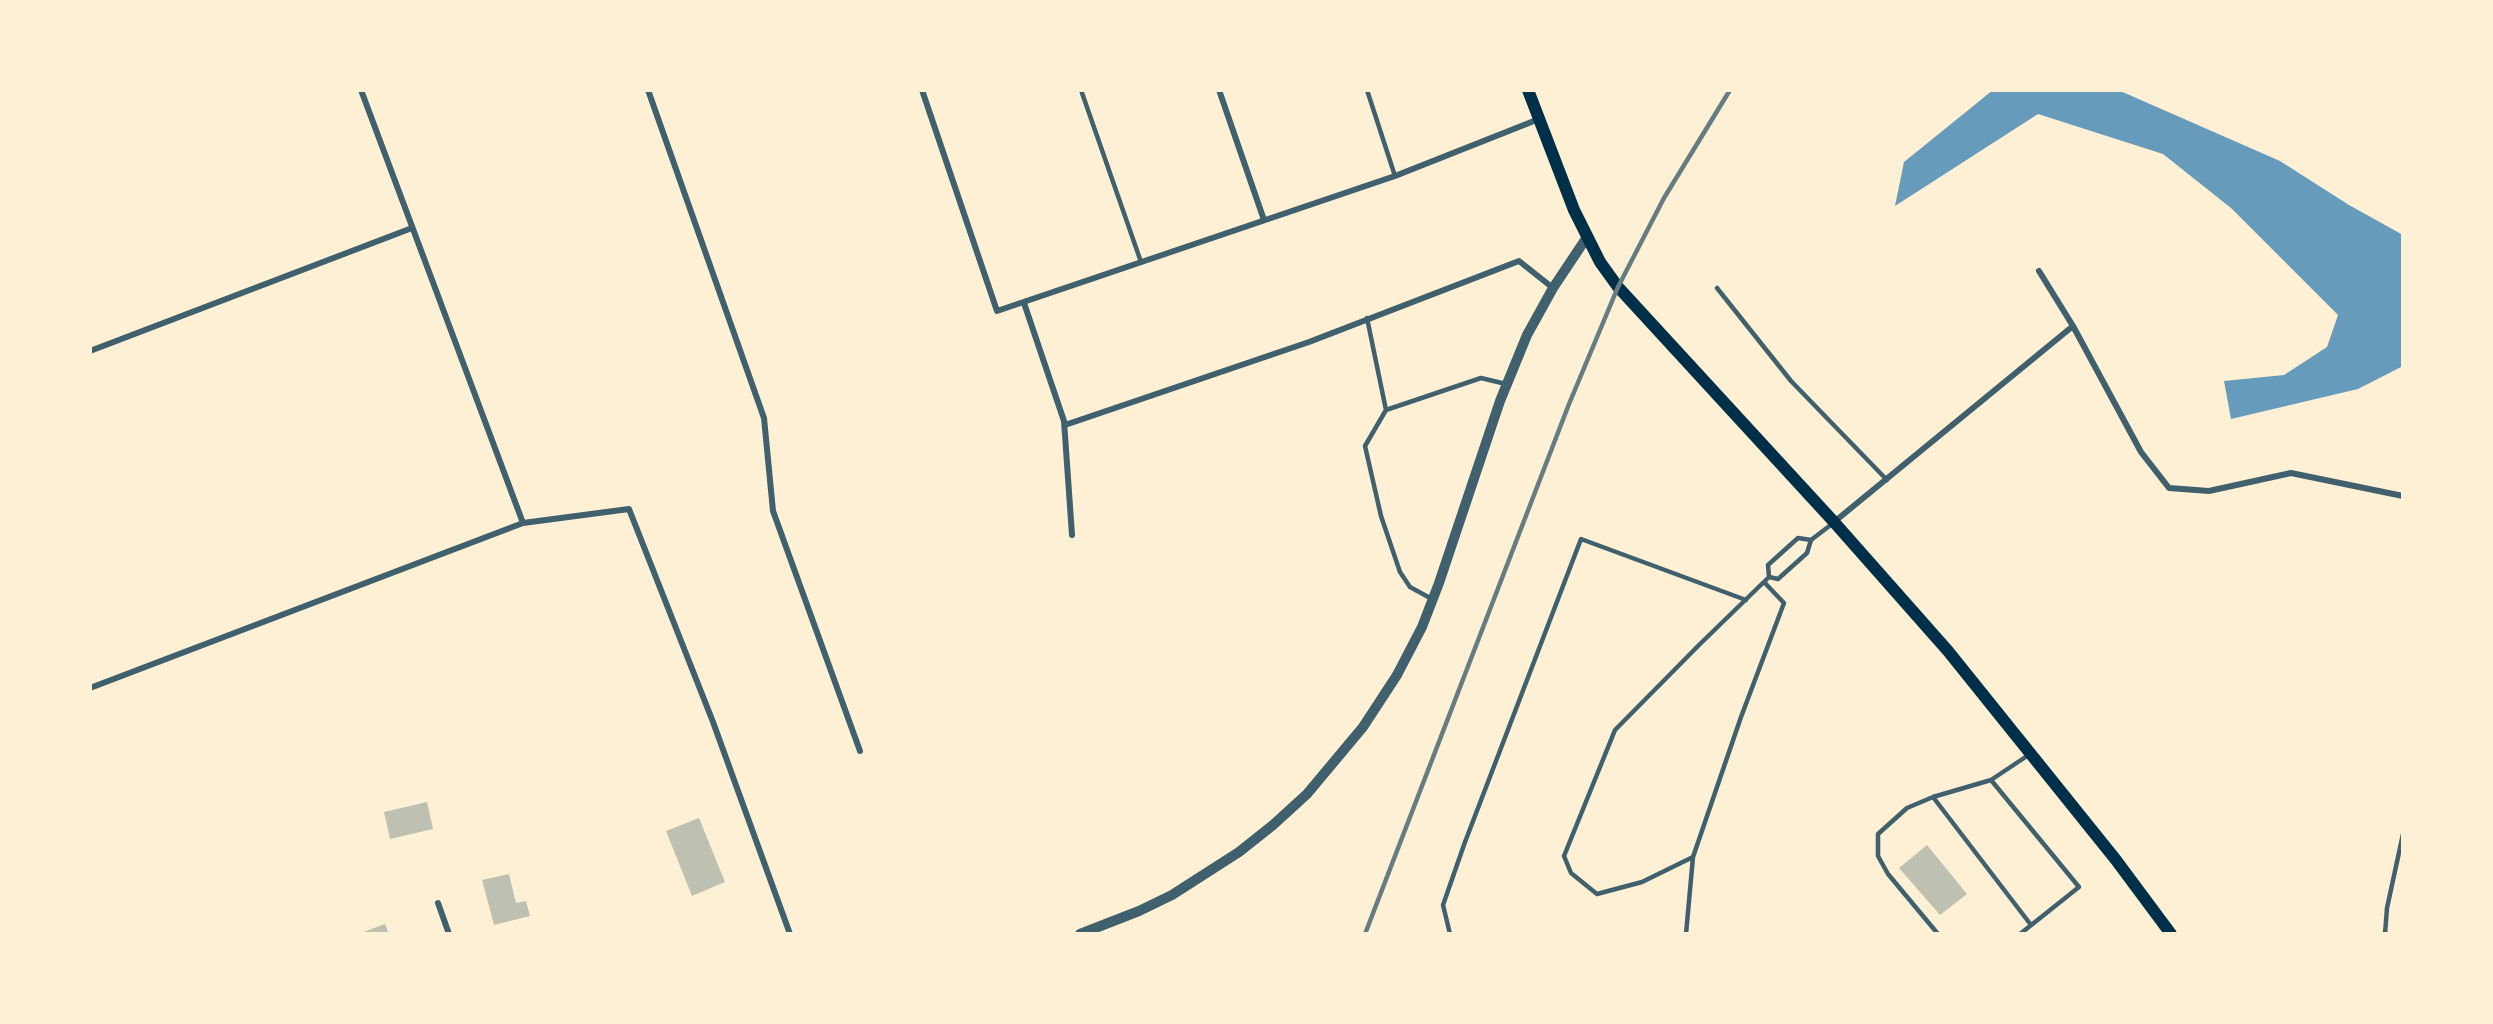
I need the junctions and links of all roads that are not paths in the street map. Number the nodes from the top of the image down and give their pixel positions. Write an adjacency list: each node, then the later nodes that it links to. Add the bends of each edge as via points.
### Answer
1 (361, 90): 11 (street)
2 (648, 90): 35 (street, via 764,418 774,511)
3 (922, 90): 17 (street, via 997,311)
4 (1081, 90): 13 (lane)
5 (1219, 90): 10 (street)
6 (1367, 90): 9 (lane)
7 (1528, 90): 8 (main road)
8 (1539, 119): 9 (street); 12 (main road)
9 (1395, 176): 10 (street)
10 (1264, 220): 13 (street)
11 (412, 228): 20 (street); 27 (street)
12 (1587, 237): 15 (street); 26 (main road, via 1618,287)
13 (1141, 262): 17 (street)
14 (2039, 270): 19 (street)
15 (1553, 288): 18 (street, via 1518,261); 21 (street)
16 (1717, 288): 24 (lane, via 1791,381)
17 (1024, 303): 23 (street)
18 (1367, 318): 22 (lane); 23 (street, via 1309,342 1065,425)
19 (2073, 327): 24 (street); 25 (street, via 2141,452 2169,488 2209,491 2291,473)
20 (90, 351)
21 (1506, 384): 22 (lane, via 1481,378); 32 (street)
22 (1386, 410): 32 (lane, via 1365,446 1381,516 1400,572 1410,587)
23 (1064, 421): 28 (street)
24 (1887, 480): 26 (street)
25 (2403, 496)
26 (1834, 522): 29 (lane); 36 (main road, via 1948,651)
27 (523, 523): 34 (street); 44 (street, via 629,509)
28 (1072, 535)
29 (1811, 540): 30 (lane, via 1807,553 1793,566 1778,579); 30 (lane, via 1798,538 1768,565)
30 (1770, 577): 31 (lane)
31 (1764, 582): 33 (lane); 40 (lane, via 1784,603)
32 (1433, 600): 45 (street, via 1410,651 1373,714 1341,757 1292,809 1239,852 1186,887)
33 (1746, 600): 40 (lane, via 1615,730 1564,856 1571,873 1597,894 1642,882); 46 (lane, via 1581,539 1443,905)
34 (90, 688)
35 (860, 751)
36 (2030, 754): 37 (lane); 50 (main road)
37 (1991, 780): 38 (lane); 42 (lane, via 2079,886)
38 (1933, 797): 42 (lane); 48 (lane, via 1907,808 1878,834 1878,856 1888,874)
39 (2403, 834): 51 (lane)
40 (1693, 856): 47 (lane)
41 (438, 903): 43 (street)
42 (2031, 925): 49 (lane)
43 (449, 934)
44 (790, 934)
45 (1080, 934)
46 (1450, 934)
47 (1686, 934)
48 (1938, 934)
49 (2020, 934)
50 (2170, 934)
51 (2385, 934)

